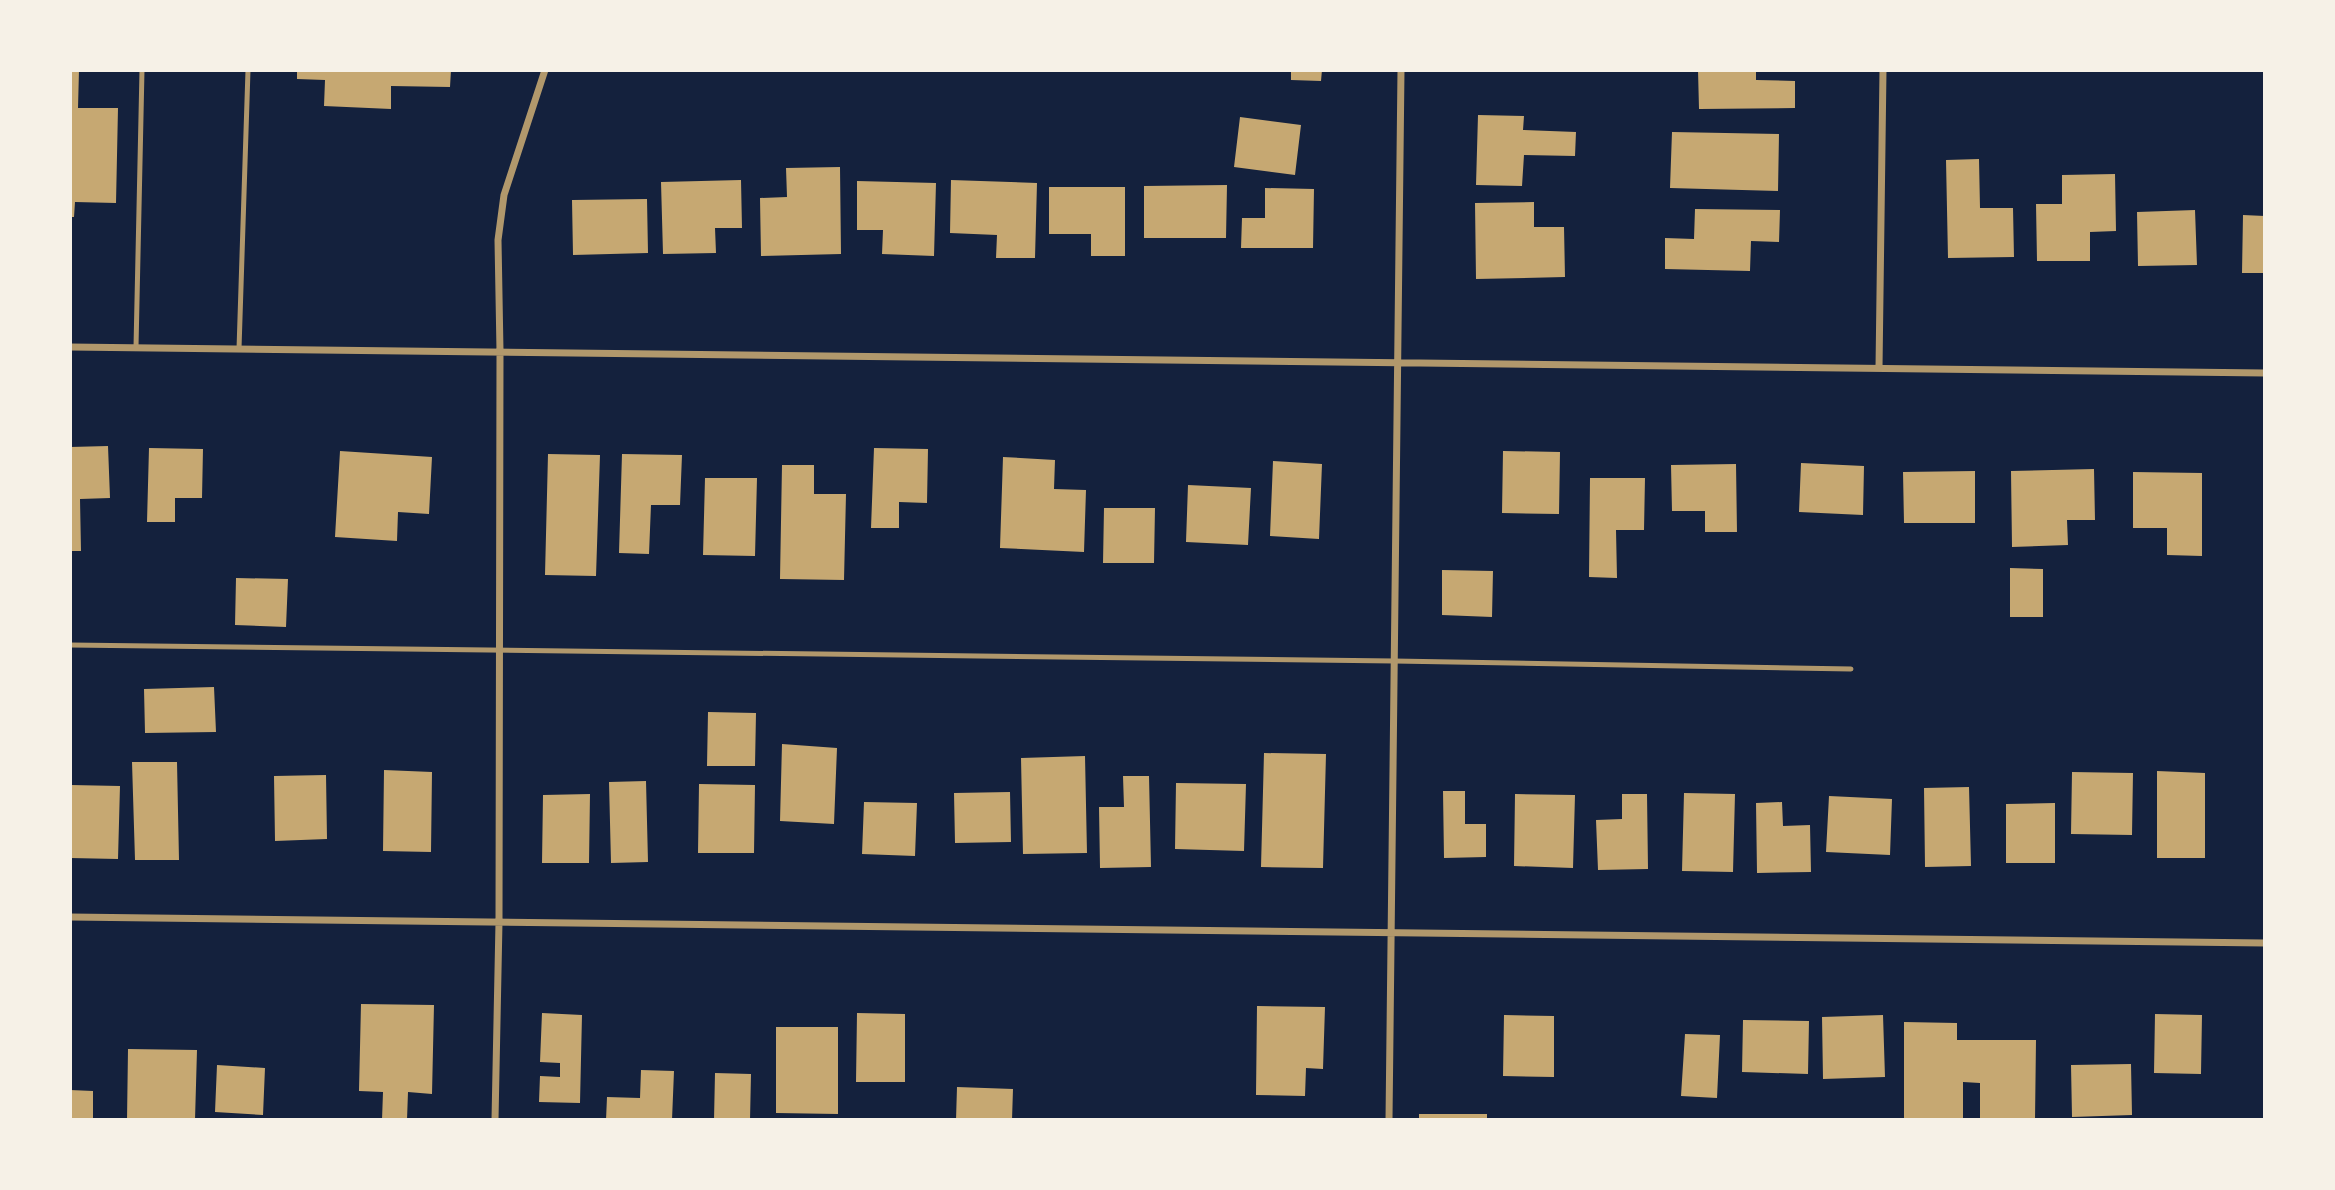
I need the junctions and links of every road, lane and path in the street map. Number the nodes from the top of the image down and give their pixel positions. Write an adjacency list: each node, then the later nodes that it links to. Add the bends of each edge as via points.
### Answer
1 (142, 70): 7 (lane)
2 (248, 70): 8 (lane)
3 (545, 70): 9 (street, via 504,195 498,240)
4 (1401, 70): 10 (street)
5 (1883, 70): 11 (street)
6 (70, 346): 7 (street)
7 (136, 347): 8 (street)
8 (239, 349): 9 (street)
9 (500, 351): 10 (street); 14 (street)
10 (1398, 362): 11 (street); 15 (street)
11 (1879, 368): 12 (street)
12 (2265, 373)
13 (70, 645): 14 (lane)
14 (499, 649): 15 (lane); 18 (street)
15 (1394, 661): 16 (lane); 19 (street)
16 (1852, 669)
17 (70, 917): 18 (street)
18 (499, 922): 19 (street); 21 (street)
19 (1391, 932): 20 (street); 22 (street)
20 (2265, 943)
21 (495, 1120)
22 (1389, 1120)

